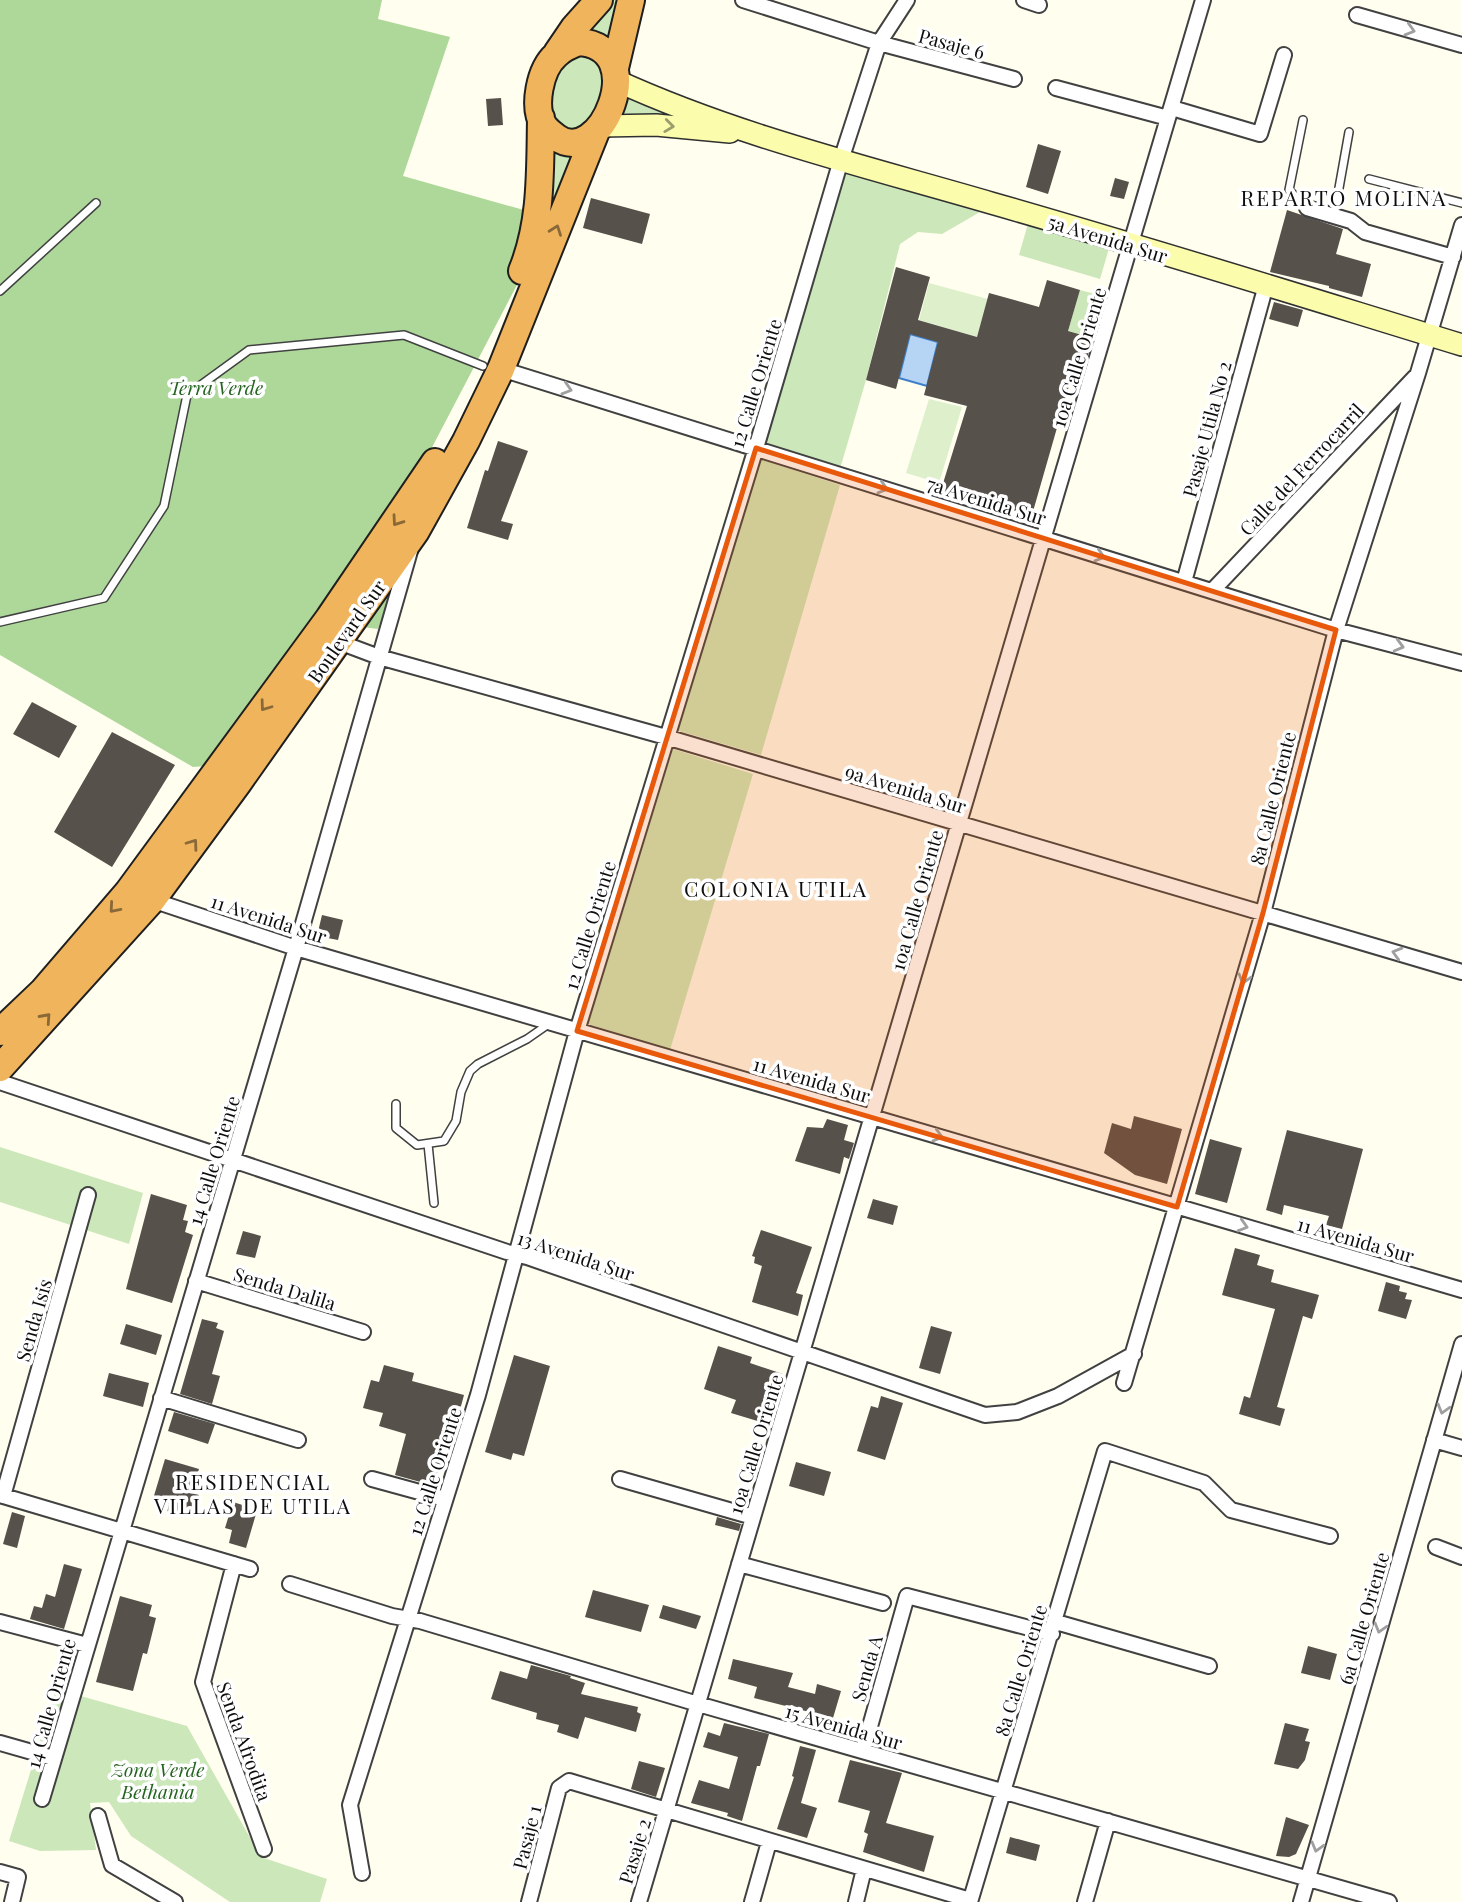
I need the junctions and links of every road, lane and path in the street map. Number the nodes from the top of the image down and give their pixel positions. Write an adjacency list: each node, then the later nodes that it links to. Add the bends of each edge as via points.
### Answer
1 (599, 0): 11 (highway)
2 (631, 0): 13 (highway)
3 (743, 0): 9 (street, Pasaje 6)
4 (907, 0): 9 (street, 12 Calle Oriente)
5 (1024, 0): 7 (street)
6 (1203, 0): 16 (street, 10a Calle Oriente)
7 (1039, 5)
8 (1357, 15): 10 (street, one-way to 10)
9 (879, 43): 14 (street, Pasaje 6); 22 (street, 12 Calle Oriente)
10 (1462, 45)
11 (555, 55): 13 (highway, via 579,42 590,43 611,56); 17 (highway, via 540,87)
12 (1284, 55): 16 (street, via 1260,134)
13 (615, 74): 19 (highway, via 613,97); 21 (street, 5a Avenida Sur, via 660,101)
14 (1014, 79)
15 (1056, 88): 16 (street)
16 (1170, 113): 29 (street, 10a Calle Oriente)
17 (541, 118): 19 (highway, via 559,139 578,141); 35 (highway, Boulevard Sur, via 535,234)
18 (1303, 120): 26 (lane, via 1289,190)
19 (598, 130): 21 (street, 5a Avenida Sur, one-way to 21, via 656,125); 35 (highway, Boulevard Sur, one-way to 19)
20 (1349, 132): 27 (lane)
21 (753, 135): 22 (street, 5a Avenida Sur)
22 (841, 160): 29 (street, 5a Avenida Sur); 37 (street, 12 Calle Oriente)
23 (1369, 179): 25 (lane)
24 (96, 203): 32 (lane)
25 (1462, 204)
26 (1307, 208): 27 (street)
27 (1334, 216): 30 (street, via 1366,232)
28 (1462, 225): 30 (street, 8a Calle Oriente)
29 (1131, 245): 31 (street, 5a Avenida Sur); 39 (street, 10a Calle Oriente)
30 (1452, 257): 33 (street, 8a Calle Oriente)
31 (1266, 285): 33 (street, 5a Avenida Sur); 40 (street, Pasaje Utila No 2)
32 (0, 291)
33 (1429, 335): 34 (street, 5a Avenida Sur); 36 (street, 8a Calle Oriente)
34 (1462, 345)
35 (492, 367): 37 (street, 7a Avenida Sur, one-way to 37); 38 (highway, Boulevard Sur, via 466,442); 42 (lane, via 404,335 249,350 187,395 164,506 104,598); 55 (highway, Boulevard Sur, one-way to 55, via 425,479 210,783 128,892 43,991)
36 (1418, 373): 41 (street, Calle del Ferrocarril); 43 (street, 8a Calle Oriente)
37 (756, 448): 39 (street, 7a Avenida Sur, one-way to 39); 47 (street, 12 Calle Oriente)
38 (416, 531): 44 (highway, Boulevard Sur); 45 (street, 14 Calle Oriente)
39 (1044, 538): 40 (street, 7a Avenida Sur, one-way to 40); 48 (street, 10a Calle Oriente)
40 (1184, 582): 41 (street, 7a Avenida Sur)
41 (1212, 591): 43 (street, 7a Avenida Sur)
42 (0, 622)
43 (1335, 630): 46 (street, 7a Avenida Sur, one-way to 46); 50 (street, 8a Calle Oriente)
44 (338, 642): 45 (street, 9a Avenida Sur); 49 (highway, Boulevard Sur, one-way to 44)
45 (379, 657): 47 (street, 9a Avenida Sur); 51 (street, 14 Calle Oriente)
46 (1462, 663)
47 (666, 737): 48 (street, 9a Avenida Sur); 54 (street, 12 Calle Oriente)
48 (959, 824): 50 (street, 9a Avenida Sur); 59 (street, 10a Calle Oriente)
49 (152, 900): 51 (street, 11 Avenida Sur); 56 (highway, Boulevard Sur, one-way to 49)
50 (1263, 914): 52 (street, 9a Avenida Sur, one-way to 50); 64 (street, 8a Calle Oriente, one-way to 64)
51 (296, 948): 53 (street, 11 Avenida Sur); 61 (street, 14 Calle Oriente)
52 (1462, 972)
53 (550, 1023): 54 (street, 11 Avenida Sur); 60 (lane, via 470,1071 456,1121 444,1141)
54 (577, 1031): 59 (street, 11 Avenida Sur); 65 (street, 12 Calle Oriente)
55 (0, 1032)
56 (0, 1068)
57 (0, 1082): 61 (street, 13 Avenida Sur)
58 (396, 1104): 60 (lane, via 396,1128 417,1145)
59 (872, 1117): 64 (street, 11 Avenida Sur, one-way to 64); 70 (street, 10a Calle Oriente)
60 (428, 1143): 63 (lane)
61 (232, 1162): 65 (street, 13 Avenida Sur); 66 (street, 14 Calle Oriente)
62 (88, 1195): 79 (street, Senda Isis)
63 (434, 1203)
64 (1177, 1207): 67 (street, 11 Avenida Sur, one-way to 67); 71 (street, 8a Calle Oriente)
65 (517, 1254): 70 (street, 13 Avenida Sur); 80 (street, 12 Calle Oriente)
66 (196, 1281): 68 (street, Senda Dalila); 73 (street, 14 Calle Oriente)
67 (1462, 1290)
68 (363, 1332)
69 (1462, 1344): 75 (street, 6a Calle Oriente, one-way to 75)
70 (803, 1352): 71 (street, 13 Avenida Sur, via 985,1415 1017,1412 1058,1396); 81 (street, 10a Calle Oriente)
71 (1134, 1354): 72 (street, 8a Calle Oriente)
72 (1124, 1382)
73 (161, 1398): 74 (street); 82 (street, 14 Calle Oriente)
74 (298, 1440)
75 (1434, 1440): 76 (street); 110 (street, 6a Calle Oriente, one-way to 110)
76 (1462, 1448)
77 (372, 1479): 80 (street)
78 (620, 1479): 81 (street)
79 (2, 1495): 82 (street)
80 (445, 1499): 91 (street, 12 Calle Oriente)
81 (754, 1517): 87 (street, 10a Calle Oriente)
82 (122, 1530): 86 (street); 94 (street, 14 Calle Oriente)
83 (1330, 1536): 93 (street, 8a Calle Oriente, via 1231,1510 1204,1483 1105,1451)
84 (1436, 1547): 85 (street)
85 (1462, 1557)
86 (234, 1564): 88 (street); 106 (street, Senda Afrodita, via 202,1682)
87 (739, 1564): 90 (street); 96 (street, 10a Calle Oriente)
88 (250, 1569)
89 (290, 1584): 91 (street, 15 Avenida Sur)
90 (883, 1603)
91 (408, 1620): 96 (street, 15 Avenida Sur); 109 (street, 12 Calle Oriente, via 350,1805)
92 (0, 1622): 94 (street)
93 (1054, 1628): 95 (street); 98 (street, Senda A, via 907,1596); 100 (street, 8a Calle Oriente)
94 (87, 1645): 99 (street, 14 Calle Oriente)
95 (1209, 1666)
96 (698, 1703): 98 (street, 15 Avenida Sur); 102 (street, 10a Calle Oriente)
97 (0, 1743): 99 (street)
98 (863, 1751): 100 (street, 15 Avenida Sur)
99 (53, 1758): 101 (street, 14 Calle Oriente)
100 (1003, 1791): 104 (street, 15 Avenida Sur); 112 (street, 8a Calle Oriente)
101 (42, 1799)
102 (666, 1812): 105 (street); 114 (street, Pasaje 1, via 563,1783); 115 (street, Pasaje 2)
103 (98, 1816): 113 (street, via 112,1865)
104 (1108, 1821): 110 (street, 15 Avenida Sur); 118 (street)
105 (769, 1842): 107 (street); 116 (street)
106 (264, 1849)
107 (864, 1870): 112 (street); 117 (street)
108 (0, 1872): 111 (street, via 18,1877)
109 (362, 1873)
110 (1308, 1879): 119 (street, 6a Calle Oriente); 120 (street, 15 Avenida Sur)
111 (15, 1901)
112 (970, 1901)
113 (175, 1902)
114 (529, 1902)
115 (639, 1902)
116 (752, 1902)
117 (856, 1902)
118 (1085, 1902)
119 (1301, 1902)
120 (1389, 1902)

